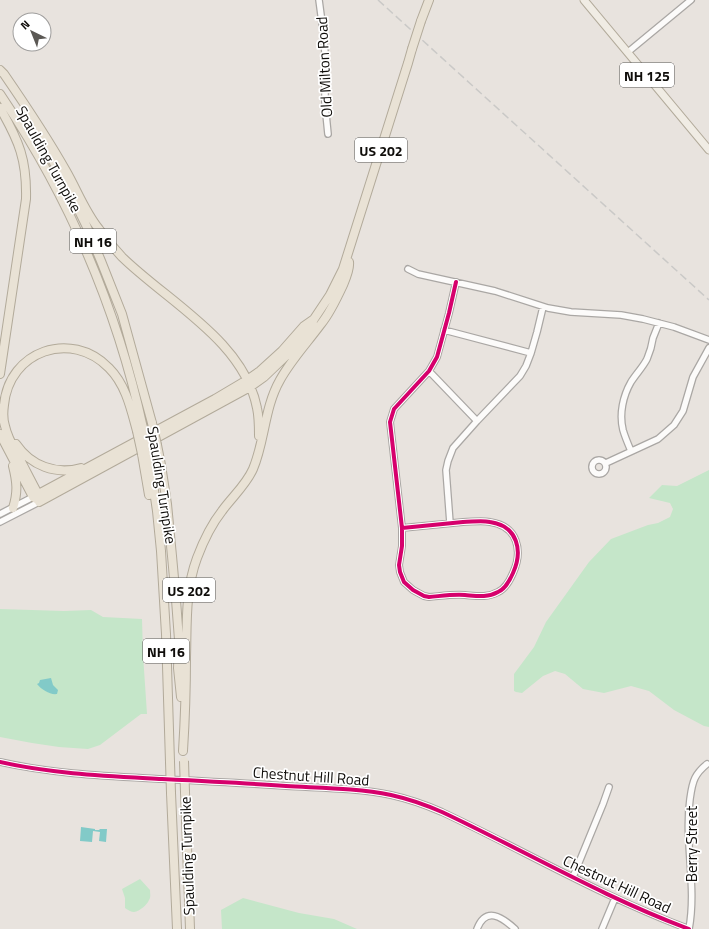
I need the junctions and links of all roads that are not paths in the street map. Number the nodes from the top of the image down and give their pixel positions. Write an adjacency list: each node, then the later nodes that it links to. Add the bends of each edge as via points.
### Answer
1 (319, 0): 10 (street, Old Milton Road, via 324,30)
2 (429, 0): 12 (highway, US 202, bridge)
3 (584, 0): 5 (main road, NH 125)
4 (691, 0): 5 (street)
5 (628, 52): 11 (main road, NH 125)
6 (0, 70): 23 (highway, via 43,131 97,228 123,258 220,342 242,370)
7 (0, 75): 39 (highway, Spaulding Turnpike / NH 16, bridge, via 50,154 94,244 122,314 152,422 167,504 179,640 178,668)
8 (0, 94): 26 (highway, Spaulding Turnpike / NH 16, via 45,166 85,250 125,358 132,381)
9 (0, 108): 22 (highway, via 15,135 26,176 26,199)
10 (328, 134)
11 (709, 150)
12 (349, 251): 23 (highway, US 202, via 330,295 314,319); 29 (highway, US 202, via 345,280 331,307 322,323 286,369 276,388)
13 (408, 269): 14 (street, via 418,274)
14 (456, 282): 15 (street); 17 (street)
15 (544, 306): 16 (street, via 571,312 626,316); 20 (street)
16 (659, 323): 18 (street); 30 (street, via 652,348 629,386 623,402 622,425)
17 (444, 330): 20 (street); 21 (street, via 437,357)
18 (709, 340)
19 (709, 348): 30 (street, via 693,377 678,421 658,439)
20 (531, 353): 25 (street, via 520,376)
21 (429, 371): 25 (street); 38 (street, via 394,409 390,422)
22 (0, 374)
23 (248, 383): 29 (highway, via 257,408); 31 (highway, US 202); 33 (highway)
24 (4, 415): 26 (highway, via 7,388 22,365 41,352 60,348 73,349 84,351 100,360 113,372); 31 (highway, US 202, via 11,435 22,452 45,467 58,471 74,470); 33 (highway, via 4,426 9,439)
25 (477, 420): 37 (street, via 453,448 448,461 446,470)
26 (140, 430): 45 (highway, Spaulding Turnpike / NH 16, bridge, via 158,511 166,634 176,893)
27 (0, 434): 28 (highway)
28 (7, 448): 33 (highway); 34 (highway, via 17,486)
29 (259, 448): 39 (highway, US 202, via 246,481 210,530 193,569 188,594 186,629)
30 (631, 451): 32 (street)
31 (106, 458): 33 (highway)
32 (606, 463)
33 (36, 498): 34 (street); 36 (street)
34 (13, 508): 35 (street)
35 (0, 514)
36 (0, 522)
37 (450, 523): 38 (street); 38 (street, via 491,522 508,529 515,538 518,550 515,569 499,592 481,597 428,597 413,590 404,582 400,572)
38 (402, 528)
39 (183, 750): 46 (highway, Spaulding Turnpike / NH 16, bridge)
40 (0, 762): 43 (street, Chestnut Hill Road, via 58,772 340,789 392,796 442,812)
41 (707, 764): 50 (street, Berry Street, via 694,779 690,804)
42 (609, 787): 43 (street)
43 (573, 877): 44 (street, Chestnut Hill Road)
44 (615, 898): 49 (street); 50 (street, Chestnut Hill Road)
45 (175, 929)
46 (190, 929)
47 (477, 929): 48 (street, via 482,919 491,915 502,919)
48 (515, 929)
49 (602, 929)
50 (689, 929)

